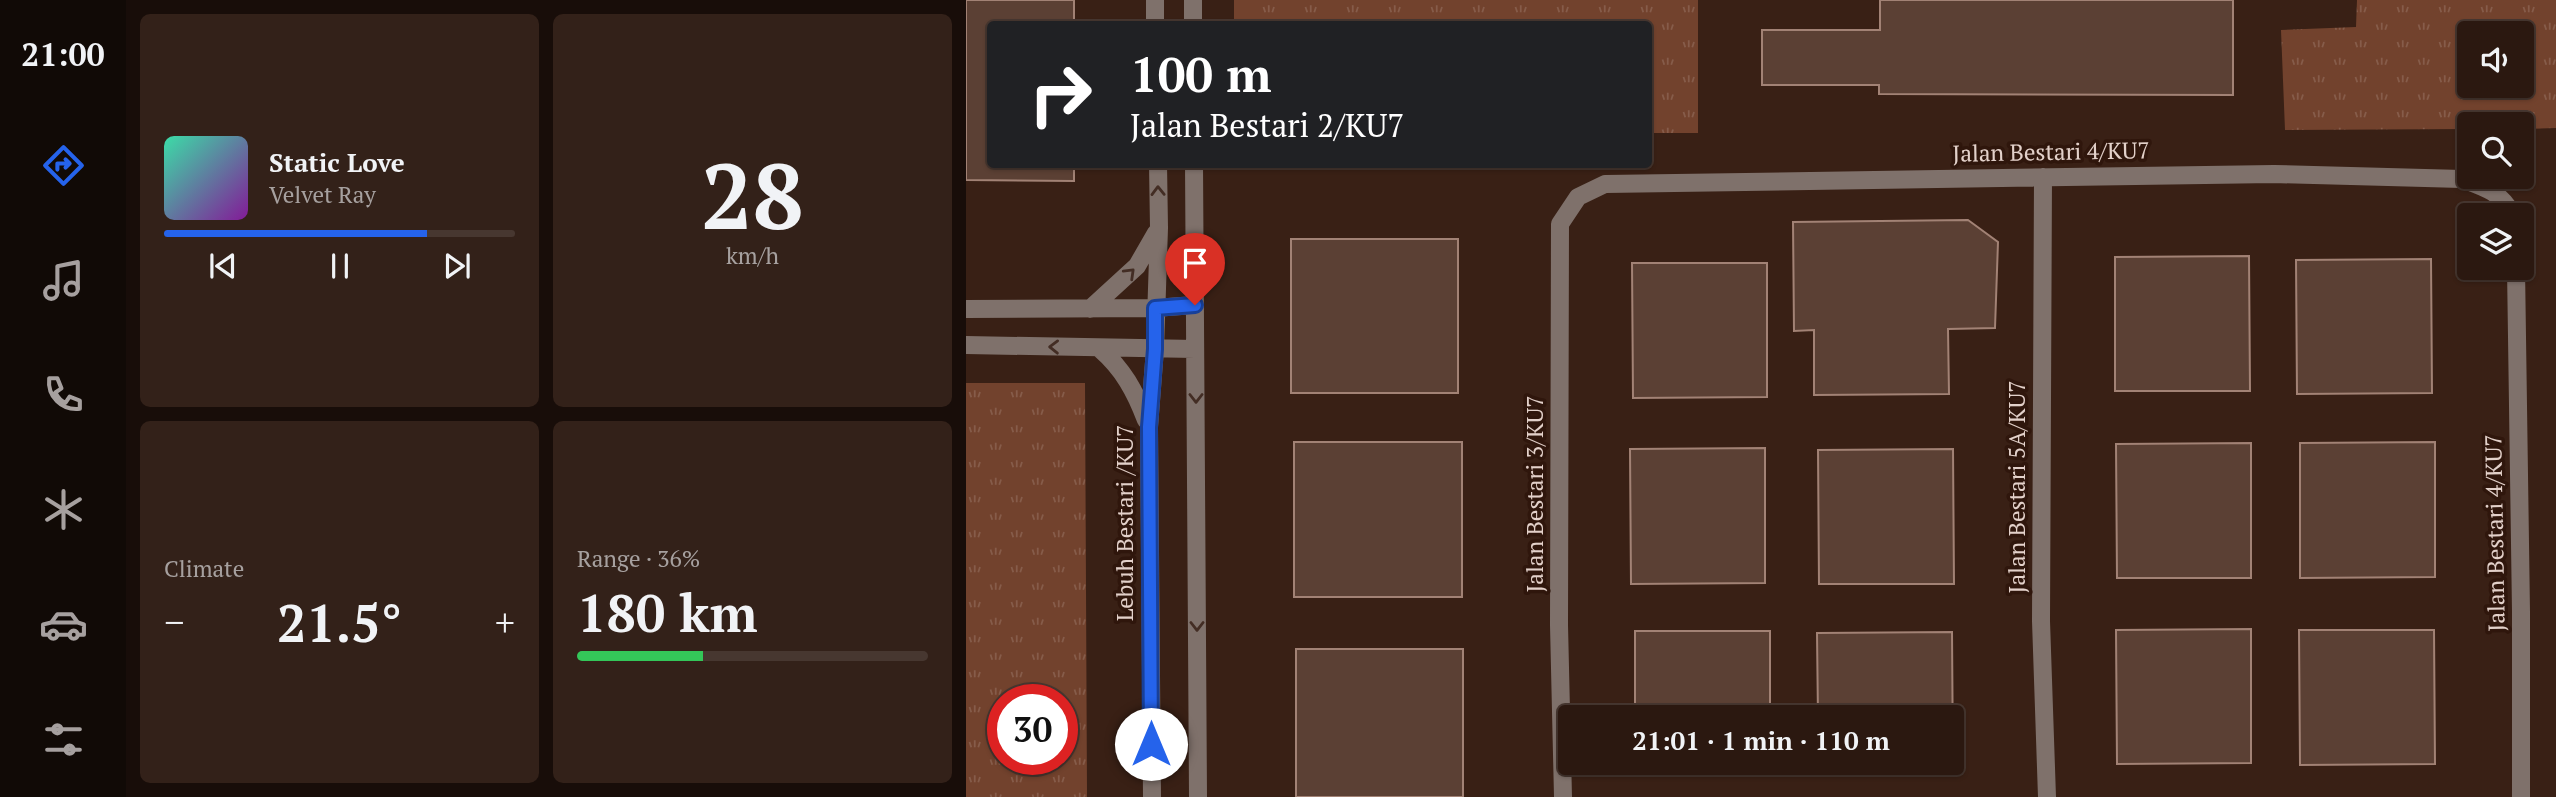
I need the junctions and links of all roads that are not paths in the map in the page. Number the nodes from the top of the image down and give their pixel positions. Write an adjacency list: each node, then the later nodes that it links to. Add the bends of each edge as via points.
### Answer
1 (1155, 0): 3 (street)
2 (1193, 0): 4 (street)
3 (1155, 21)
4 (1193, 21)
5 (1158, 168): 10 (street, Lebuh Bestari /KU7, one-way to 5)
6 (1194, 168): 12 (street)
7 (2043, 177): 8 (street, Jalan Bestari 4/KU7, via 1605,184); 9 (street, Jalan Bestari 4/KU7, via 2274,174 2462,179 2485,187); 24 (street, Jalan Bestari 5A/KU7, via 2041,580)
8 (1578, 198): 23 (street, Jalan Bestari 3/KU7, via 1560,224)
9 (2506, 203)
10 (1159, 228): 13 (street, Lebuh Bestari /KU7); 15 (street, one-way to 10, via 1137,266)
11 (2516, 280): 25 (street, Jalan Bestari 4/KU7)
12 (1195, 305): 13 (street); 19 (street)
13 (1155, 308): 15 (street); 18 (street, Lebuh Bestari /KU7)
14 (966, 309): 15 (street)
15 (1090, 309)
16 (966, 345): 17 (street, one-way to 16)
17 (1100, 349): 18 (street); 20 (street, via 1135,389)
18 (1155, 349): 19 (street); 20 (street, Lebuh Bestari /KU7)
19 (1195, 349): 22 (street, one-way to 22)
20 (1149, 427): 21 (street, Lebuh Bestari /KU7)
21 (1152, 797)
22 (1198, 797)
23 (1563, 797)
24 (2047, 797)
25 (2521, 797)

